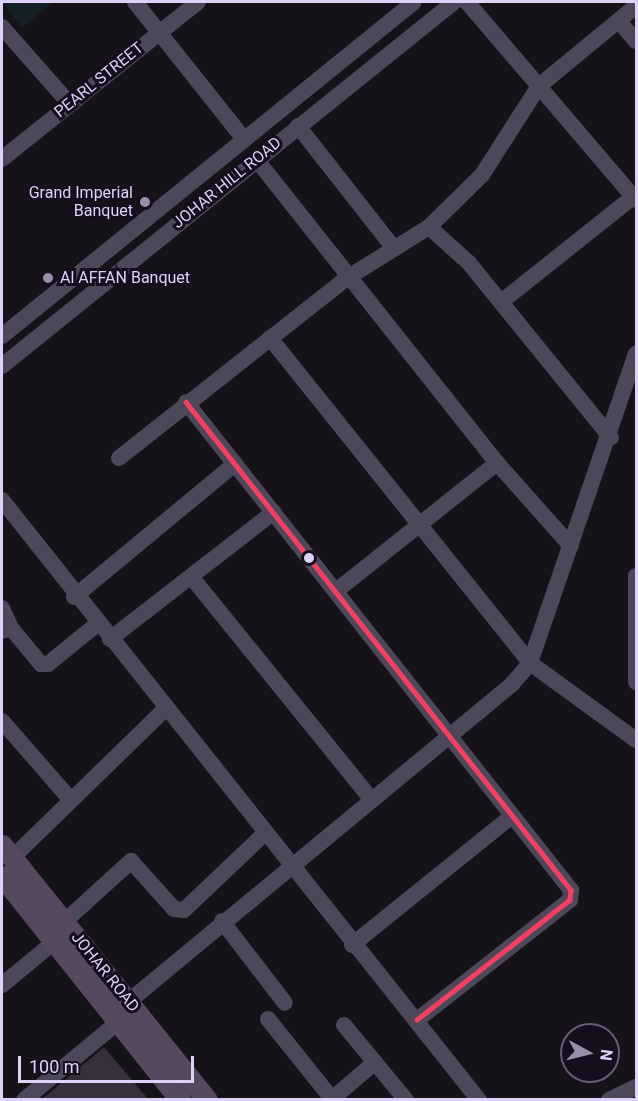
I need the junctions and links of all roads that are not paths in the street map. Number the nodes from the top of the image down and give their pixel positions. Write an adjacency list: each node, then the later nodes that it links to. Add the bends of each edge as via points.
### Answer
1 (135, 2): 9 (street)
2 (198, 2): 9 (street, PEARL STREET)
3 (414, 2): 14 (street, JOHAR HILL ROAD)
4 (454, 2): 13 (street, JOHAR HILL ROAD)
5 (467, 2): 11 (street)
6 (636, 6): 7 (street)
7 (619, 21): 10 (street); 11 (street)
8 (2, 27): 12 (street)
9 (160, 31): 12 (street, PEARL STREET); 14 (street)
10 (636, 41)
11 (539, 86): 17 (street); 18 (street, via 482,175)
12 (70, 104): 15 (street, PEARL STREET)
13 (298, 126): 16 (street, JOHAR HILL ROAD); 19 (street)
14 (244, 138): 22 (street, JOHAR HILL ROAD)
15 (2, 159)
16 (256, 159): 20 (street); 25 (street, JOHAR HILL ROAD)
17 (634, 198): 21 (street)
18 (429, 227): 19 (street); 21 (street)
19 (393, 247): 20 (street)
20 (347, 278): 23 (street); 29 (street)
21 (501, 302): 27 (street)
22 (2, 336)
23 (270, 338): 26 (street); 33 (street)
24 (636, 354): 27 (street)
25 (2, 366)
26 (186, 402): 28 (street); 30 (street)
27 (611, 438): 34 (street)
28 (119, 458)
29 (497, 463): 33 (street); 34 (street)
30 (235, 464): 32 (street); 38 (street)
31 (2, 500): 38 (street)
32 (274, 512): 36 (street); 37 (street)
33 (418, 526): 37 (street); 43 (street)
34 (571, 546): 43 (street)
35 (636, 576): 44 (street)
36 (193, 579): 42 (street); 49 (street)
37 (336, 591): 47 (street)
38 (74, 597): 40 (street)
39 (2, 608): 41 (street)
40 (97, 624): 41 (street, via 48,664 41,664); 42 (street)
41 (6, 629)
42 (110, 639): 45 (street)
43 (530, 663): 47 (street); 48 (street)
44 (636, 682)
45 (160, 703): 50 (street, via 146,727); 52 (street)
46 (5, 733): 50 (street)
47 (448, 735): 49 (street); 51 (street)
48 (636, 740)
49 (371, 799): 54 (street)
50 (71, 800): 53 (street)
51 (512, 816): 58 (street); 63 (street, via 570,890 570,900)
52 (264, 834): 54 (street); 56 (street, via 184,910 174,909 131,861)
53 (5, 859): 56 (main road, JOHAR ROAD); 57 (main road, JOHAR ROAD)
54 (288, 865): 55 (street); 58 (street)
55 (222, 921): 60 (street); 61 (street)
56 (64, 922): 60 (main road, JOHAR ROAD)
57 (54, 942): 59 (street); 64 (main road, JOHAR ROAD)
58 (352, 945): 63 (street)
59 (2, 985)
60 (128, 1002): 71 (main road, JOHAR ROAD)
61 (285, 1003)
62 (268, 1019): 68 (street)
63 (417, 1020): 73 (street)
64 (117, 1023): 69 (street); 70 (main road, JOHAR ROAD)
65 (344, 1025): 66 (street)
66 (375, 1062): 68 (street); 72 (street)
67 (636, 1087): 74 (street)
68 (332, 1099)
69 (24, 1100)
70 (180, 1100)
71 (207, 1100)
72 (406, 1100)
73 (479, 1100)
74 (609, 1100)

